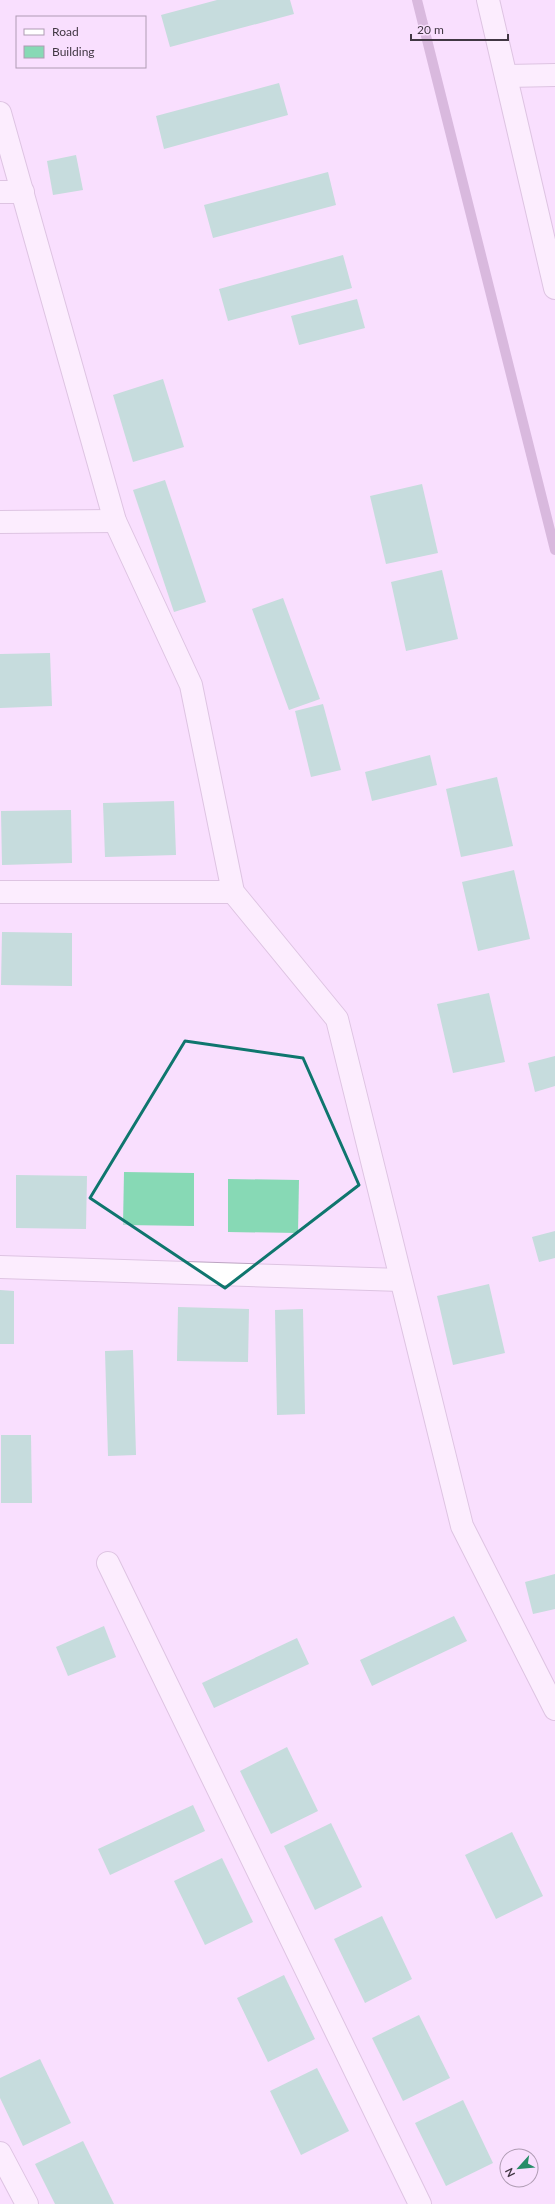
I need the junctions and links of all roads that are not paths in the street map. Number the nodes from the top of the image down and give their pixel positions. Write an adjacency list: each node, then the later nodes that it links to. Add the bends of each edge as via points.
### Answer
1 (488, 0): 3 (street)
2 (555, 74): 3 (street)
3 (506, 76): 7 (street)
4 (0, 113): 6 (street)
5 (0, 192): 6 (street)
6 (23, 192): 8 (street)
7 (555, 288)
8 (115, 521): 9 (street); 11 (street, via 191,685)
9 (0, 522)
10 (0, 892): 11 (street)
11 (233, 892): 13 (street, via 337,1019)
12 (0, 1267): 13 (street)
13 (401, 1280): 15 (street, via 462,1526)
14 (108, 1563): 18 (street)
15 (555, 1709)
16 (0, 2153): 17 (street)
17 (27, 2204)
18 (420, 2204)

